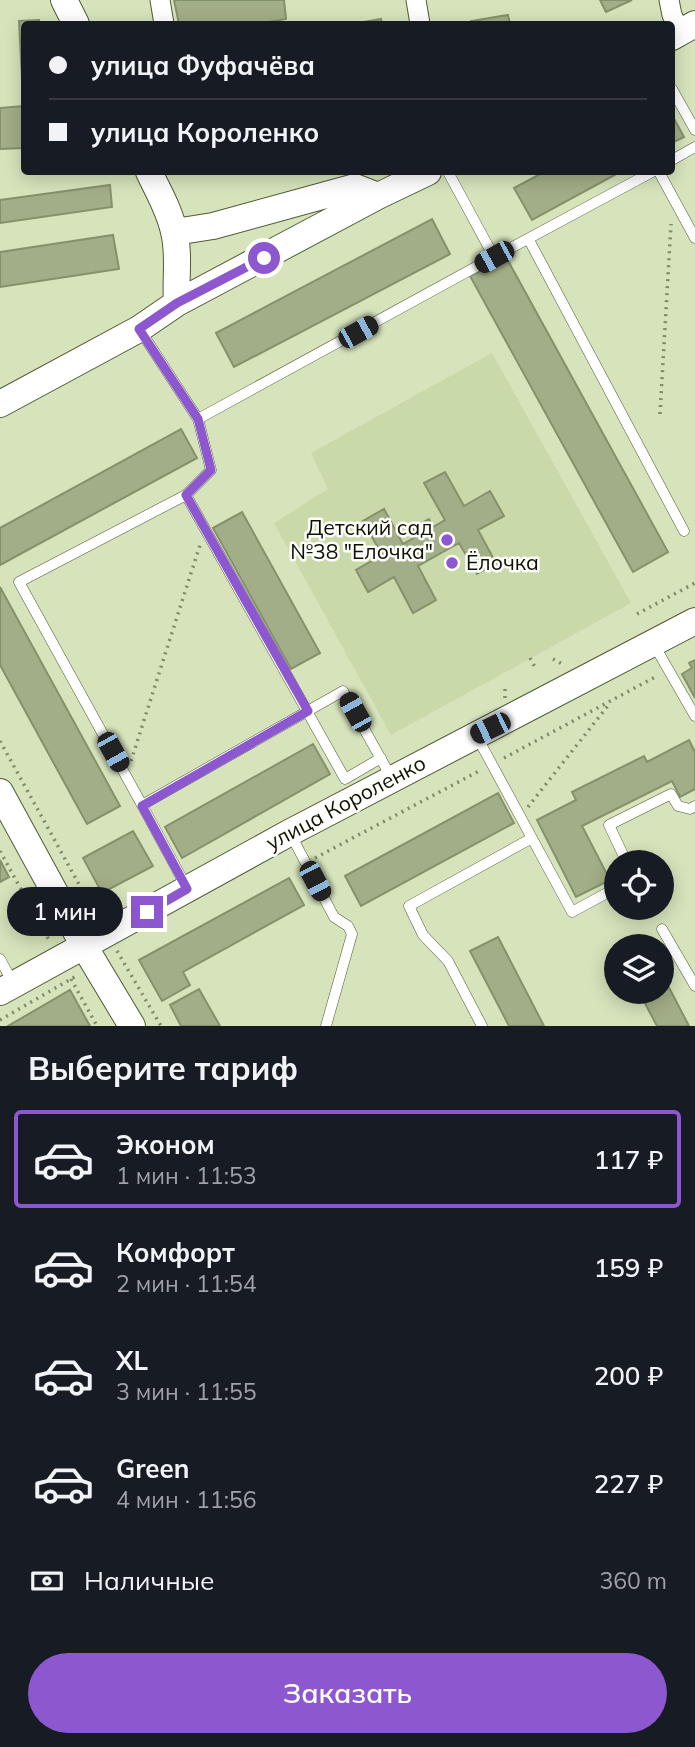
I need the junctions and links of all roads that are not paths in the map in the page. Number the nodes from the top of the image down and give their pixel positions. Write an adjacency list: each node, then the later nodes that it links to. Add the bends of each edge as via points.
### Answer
1 (64, 0): 5 (street)
2 (160, 0): 6 (street)
3 (416, 0): 7 (street)
4 (668, 0): 8 (street)
5 (74, 21)
6 (164, 21)
7 (420, 21)
8 (682, 31)
9 (675, 94): 10 (lane)
10 (695, 130)
11 (695, 147): 12 (lane)
12 (675, 158)
13 (150, 175): 19 (street)
14 (422, 175): 18 (street)
15 (450, 175): 22 (lane)
16 (647, 175): 21 (lane)
17 (661, 175): 20 (lane)
18 (378, 196): 19 (street, via 355,187 213,226); 23 (street)
19 (174, 232): 23 (street)
20 (695, 238)
21 (528, 240): 22 (lane); 28 (lane)
22 (494, 257): 26 (lane)
23 (177, 303): 24 (street)
24 (139, 329): 25 (street); 26 (lane)
25 (0, 404)
26 (198, 419): 27 (lane, via 211,470)
27 (186, 495): 31 (lane); 36 (lane, via 19,582)
28 (684, 531)
29 (695, 621): 30 (street, улица Короленко)
30 (653, 642): 32 (lane); 33 (street, улица Короленко)
31 (308, 711): 34 (lane, via 345,779); 34 (lane, via 343,691); 36 (lane)
32 (695, 716)
33 (476, 735): 34 (street, улица Короленко); 39 (lane)
34 (386, 769): 38 (street, улица Короленко)
35 (0, 792): 44 (street)
36 (142, 806): 41 (lane)
37 (695, 806): 40 (lane, via 678,807 671,794 609,825)
38 (289, 833): 41 (street, улица Короленко); 49 (lane, via 334,917 352,934)
39 (532, 838): 42 (lane, via 572,912); 50 (lane, via 409,906 424,936 448,961)
40 (621, 850)
41 (187, 889): 44 (street, улица Короленко)
42 (604, 895)
43 (662, 929): 46 (lane)
44 (96, 940): 47 (street, улица Короленко); 48 (street)
45 (0, 959): 47 (lane)
46 (695, 986)
47 (7, 988)
48 (132, 1026)
49 (327, 1026)
50 (482, 1026)

